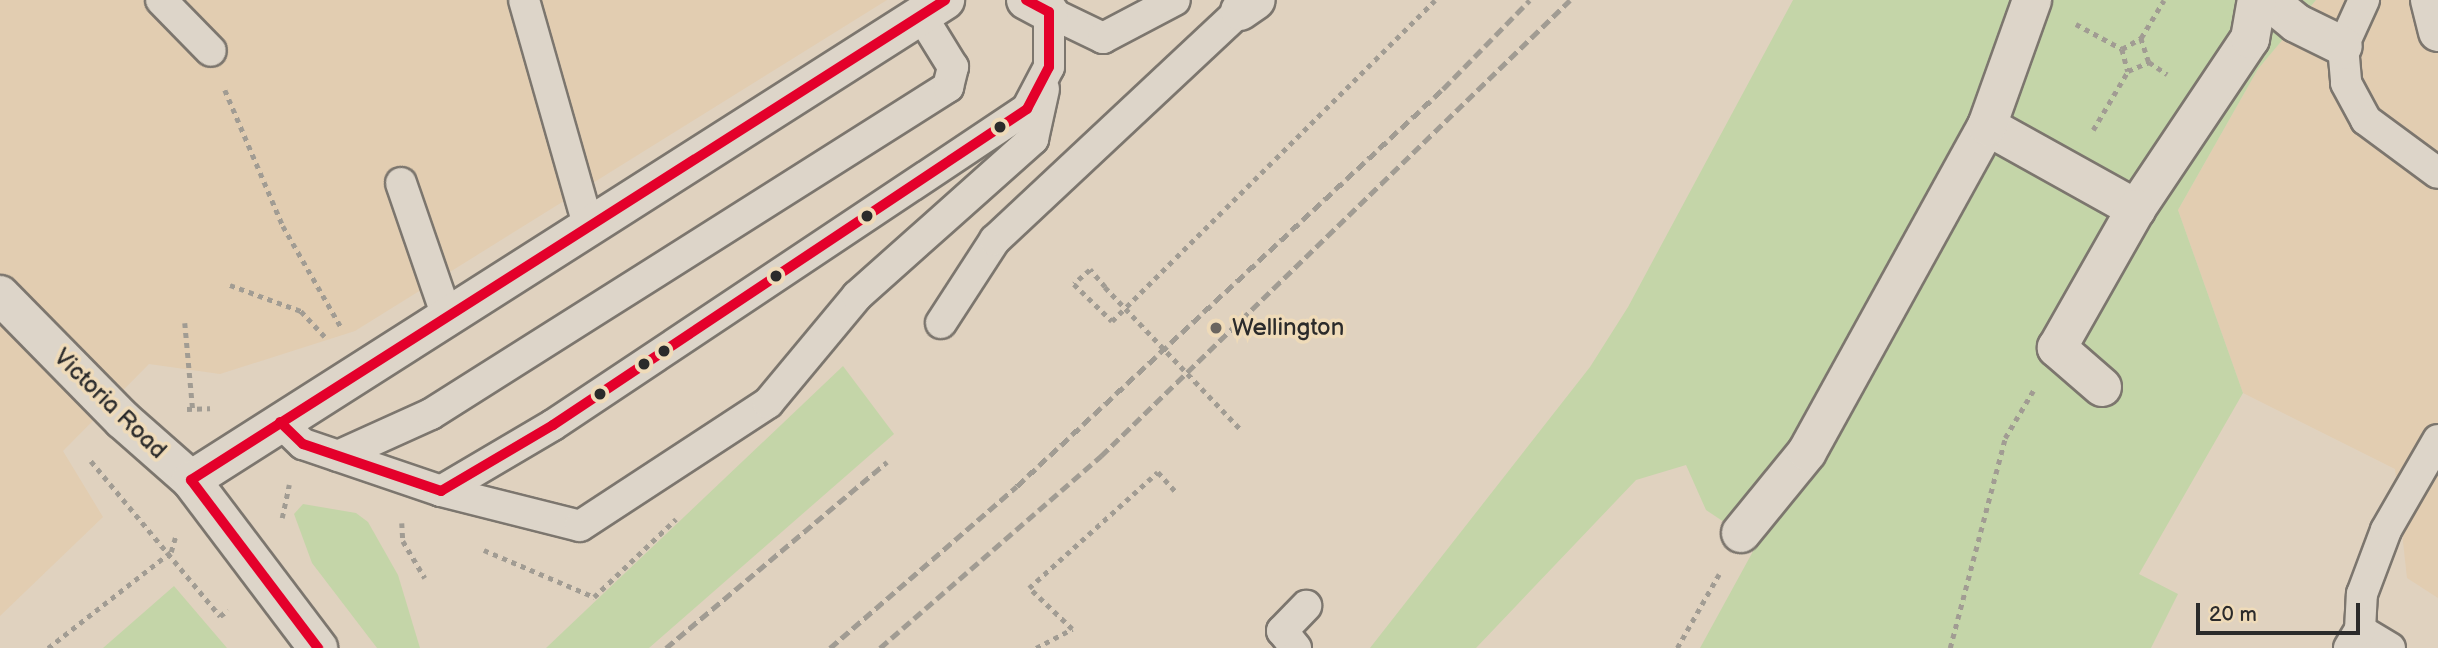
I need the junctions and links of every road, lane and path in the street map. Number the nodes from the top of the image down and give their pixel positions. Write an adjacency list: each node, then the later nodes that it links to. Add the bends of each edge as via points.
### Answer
1 (161, 0): 19 (lane)
2 (524, 0): 27 (lane)
3 (1175, 0): 12 (lane, via 1103,38)
4 (1435, 0): 39 (path, bridge, via 1112,321 1074,284 1090,270 1105,287)
5 (2032, 0): 23 (street)
6 (2164, 0): 16 (path)
7 (2257, 0): 22 (street, via 2250,39)
8 (2268, 0): 17 (street, via 2296,23)
9 (2364, 0): 17 (lane)
10 (2430, 0): 15 (street)
11 (1248, 5): 32 (lane, via 995,240)
12 (1037, 6): 21 (lane)
13 (933, 7): 27 (street); 41 (lane, via 953,67 948,87 431,414)
14 (2066, 18): 18 (path)
15 (2438, 32)
16 (2141, 38): 18 (path); 20 (path)
17 (2343, 46): 24 (lane, via 2346,83 2366,120)
18 (2122, 48): 20 (path, via 2128,71)
19 (211, 51): 34 (path, via 283,226)
20 (2149, 62): 22 (path)
21 (1049, 67): 43 (lane, via 1027,109 553,425); 43 (lane, via 1032,139 857,296 768,402 580,526)
22 (2209, 102): 26 (street)
23 (1987, 126): 26 (street); 46 (street, via 1807,452)
24 (2438, 173)
25 (401, 183): 30 (lane)
26 (2136, 209): 35 (street)
27 (588, 224): 30 (street)
28 (230, 285): 33 (path, via 301,311)
29 (0, 295): 42 (street, Victoria Road, via 123,420)
30 (446, 314): 38 (street)
31 (185, 323): 37 (path)
32 (941, 323)
33 (327, 339)
34 (348, 340)
35 (2057, 348): 36 (street); 55 (path, via 2005,438)
36 (2102, 387)
37 (193, 411)
38 (280, 422): 41 (lane, via 303,444); 42 (street)
39 (1241, 430)
40 (2438, 440): 50 (lane, via 2386,530 2362,594)
41 (338, 456): 43 (lane)
42 (191, 480): 51 (path, via 171,552); 52 (street, Victoria Road)
43 (441, 491)
44 (1177, 493): 53 (path, via 1158,472 1029,588 1073,629)
45 (402, 515): 47 (path, via 403,541)
46 (1741, 533): 54 (path)
47 (425, 578)
48 (1306, 606): 49 (lane)
49 (1289, 639)
50 (2354, 639): 56 (lane)
51 (48, 648)
52 (318, 648)
53 (1036, 648)
54 (1677, 648)
55 (1950, 648)
56 (2390, 648)

